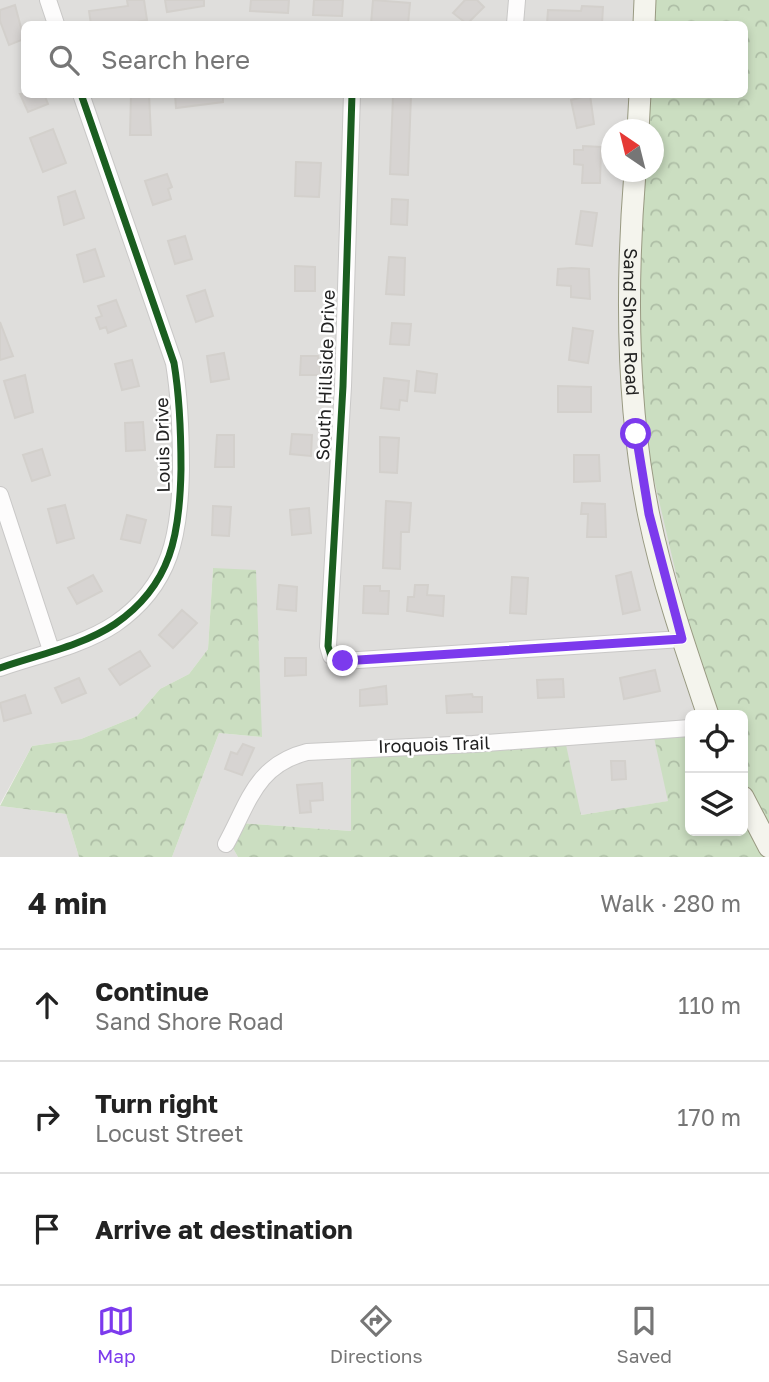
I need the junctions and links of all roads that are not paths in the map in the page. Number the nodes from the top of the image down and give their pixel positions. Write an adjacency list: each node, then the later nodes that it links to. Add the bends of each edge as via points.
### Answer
1 (48, 0): 4 (street)
2 (517, 0): 5 (street)
3 (645, 0): 6 (street)
4 (55, 21)
5 (515, 21)
6 (644, 21)
7 (82, 98): 14 (street, Louis Drive, via 173,363 182,408 180,503 172,552 149,593 115,624)
8 (352, 98): 13 (street, South Hillside Drive, via 331,656 343,661)
9 (640, 98): 10 (street)
10 (639, 119)
11 (635, 182): 13 (street, Sand Shore Road, via 631,303 636,427 649,514)
12 (0, 495): 14 (street)
13 (682, 639): 16 (street, Sand Shore Road)
14 (51, 650): 15 (street, Louis Drive)
15 (0, 668)
16 (706, 710)
17 (685, 728): 19 (street, Iroquois Trail, via 307,752 284,758 267,771)
18 (748, 807): 20 (street)
19 (226, 844)
20 (769, 848)

